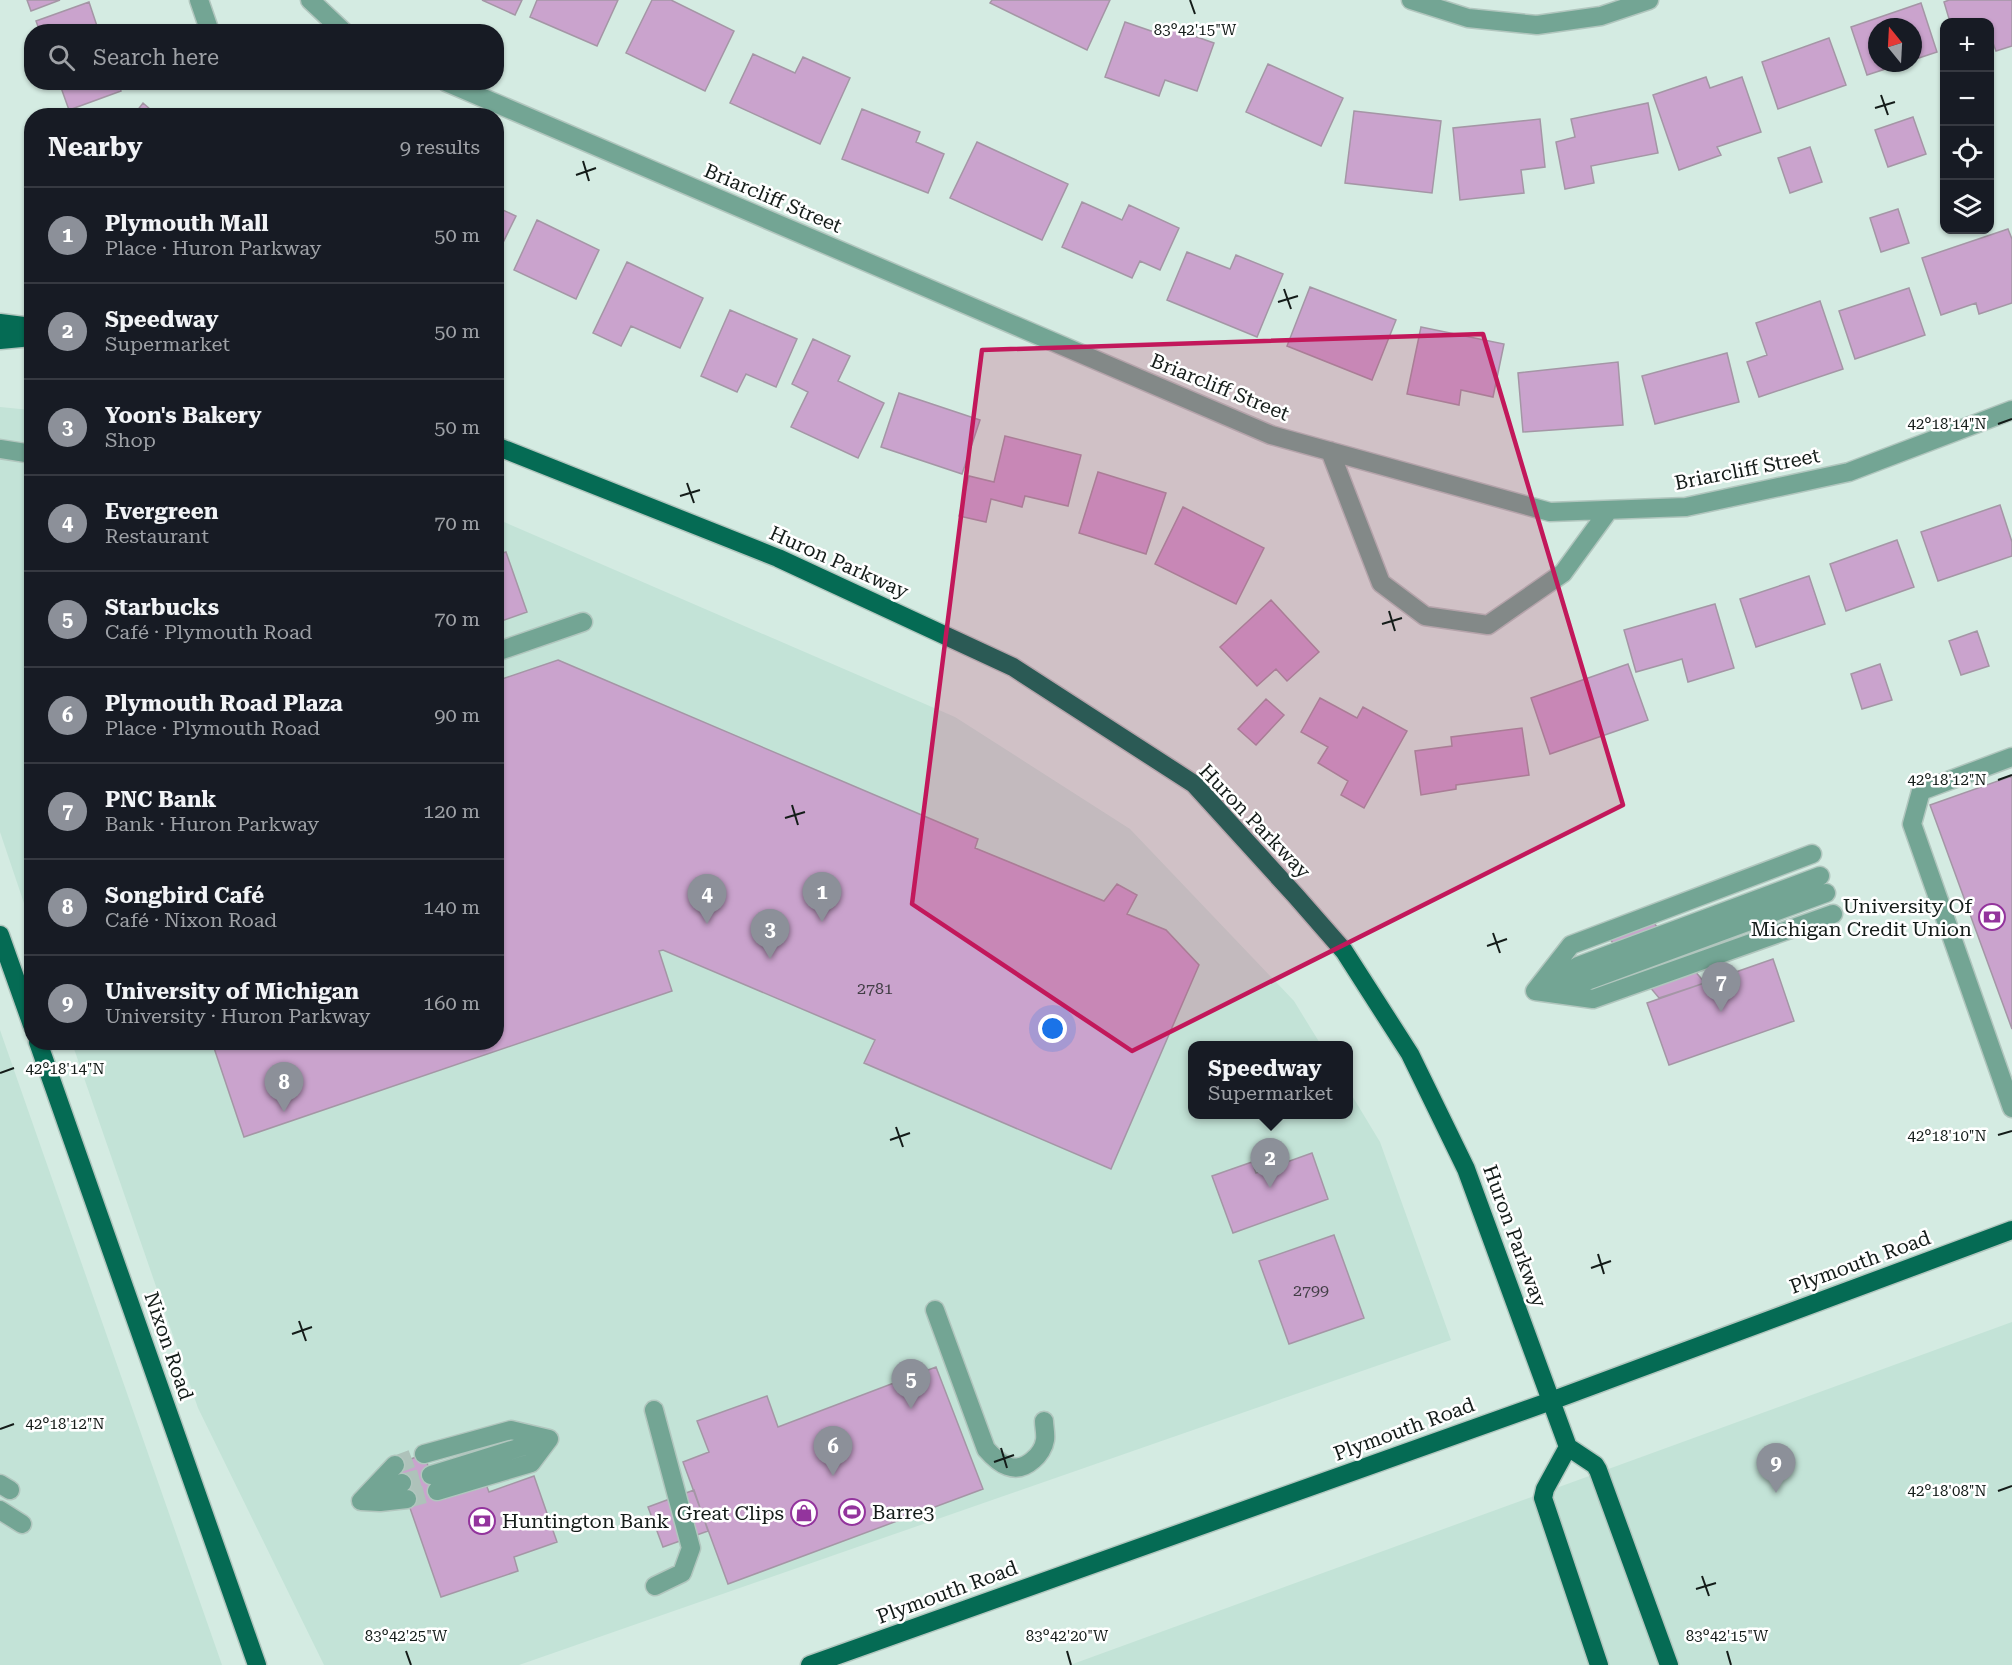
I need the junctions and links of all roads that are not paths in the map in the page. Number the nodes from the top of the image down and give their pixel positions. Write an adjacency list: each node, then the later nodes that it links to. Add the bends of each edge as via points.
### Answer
1 (199, 0): 5 (street)
2 (310, 0): 6 (street)
3 (1411, 0): 4 (street, via 1468,18 1537,25 1601,16)
4 (1649, 0)
5 (207, 24)
6 (336, 24)
7 (465, 90): 15 (street, Briarcliff Street, via 1271,435)
8 (0, 323): 9 (main road)
9 (24, 326)
10 (24, 338): 11 (main road)
11 (0, 340)
12 (2012, 410): 17 (street, Briarcliff Street, via 1849,472 1686,507)
13 (0, 449): 16 (street)
14 (504, 449): 32 (main road, Huron Parkway, via 778,558 1013,667 1194,784 1344,951 1410,1054 1466,1169)
15 (1330, 451): 17 (street, Briarcliff Street, via 1550,512); 17 (street, via 1381,583 1425,616 1488,626 1563,573)
16 (24, 453)
17 (1609, 510)
18 (583, 622): 19 (street)
19 (504, 649)
20 (2012, 758): 28 (street, via 1921,791 1912,824)
21 (1812, 854): 25 (street, via 1571,945)
22 (1823, 884): 25 (street, via 1584,982)
23 (1833, 914): 25 (street, via 1593,999)
24 (0, 935): 26 (main road)
25 (1535, 991)
26 (24, 1002)
27 (41, 1050): 43 (main road, Nixon Road)
28 (2006, 1070): 29 (street)
29 (2012, 1108)
30 (2012, 1230): 32 (main road, Plymouth Road)
31 (935, 1310): 34 (street, via 986,1449 996,1461 1011,1467 1026,1466 1039,1455 1045,1441)
32 (1551, 1401): 35 (main road, Huron Parkway); 44 (main road, Plymouth Road)
33 (654, 1410): 42 (street, via 691,1548 682,1573)
34 (1044, 1421)
35 (1568, 1446): 45 (main road, via 1543,1498); 46 (main road, via 1598,1470)
36 (424, 1454): 38 (street, via 511,1430 549,1439)
37 (395, 1465): 39 (street, via 361,1501)
38 (434, 1483)
39 (404, 1491)
40 (0, 1510): 41 (street)
41 (22, 1524)
42 (655, 1586)
43 (257, 1665)
44 (810, 1665)
45 (1599, 1665)
46 (1669, 1665)

